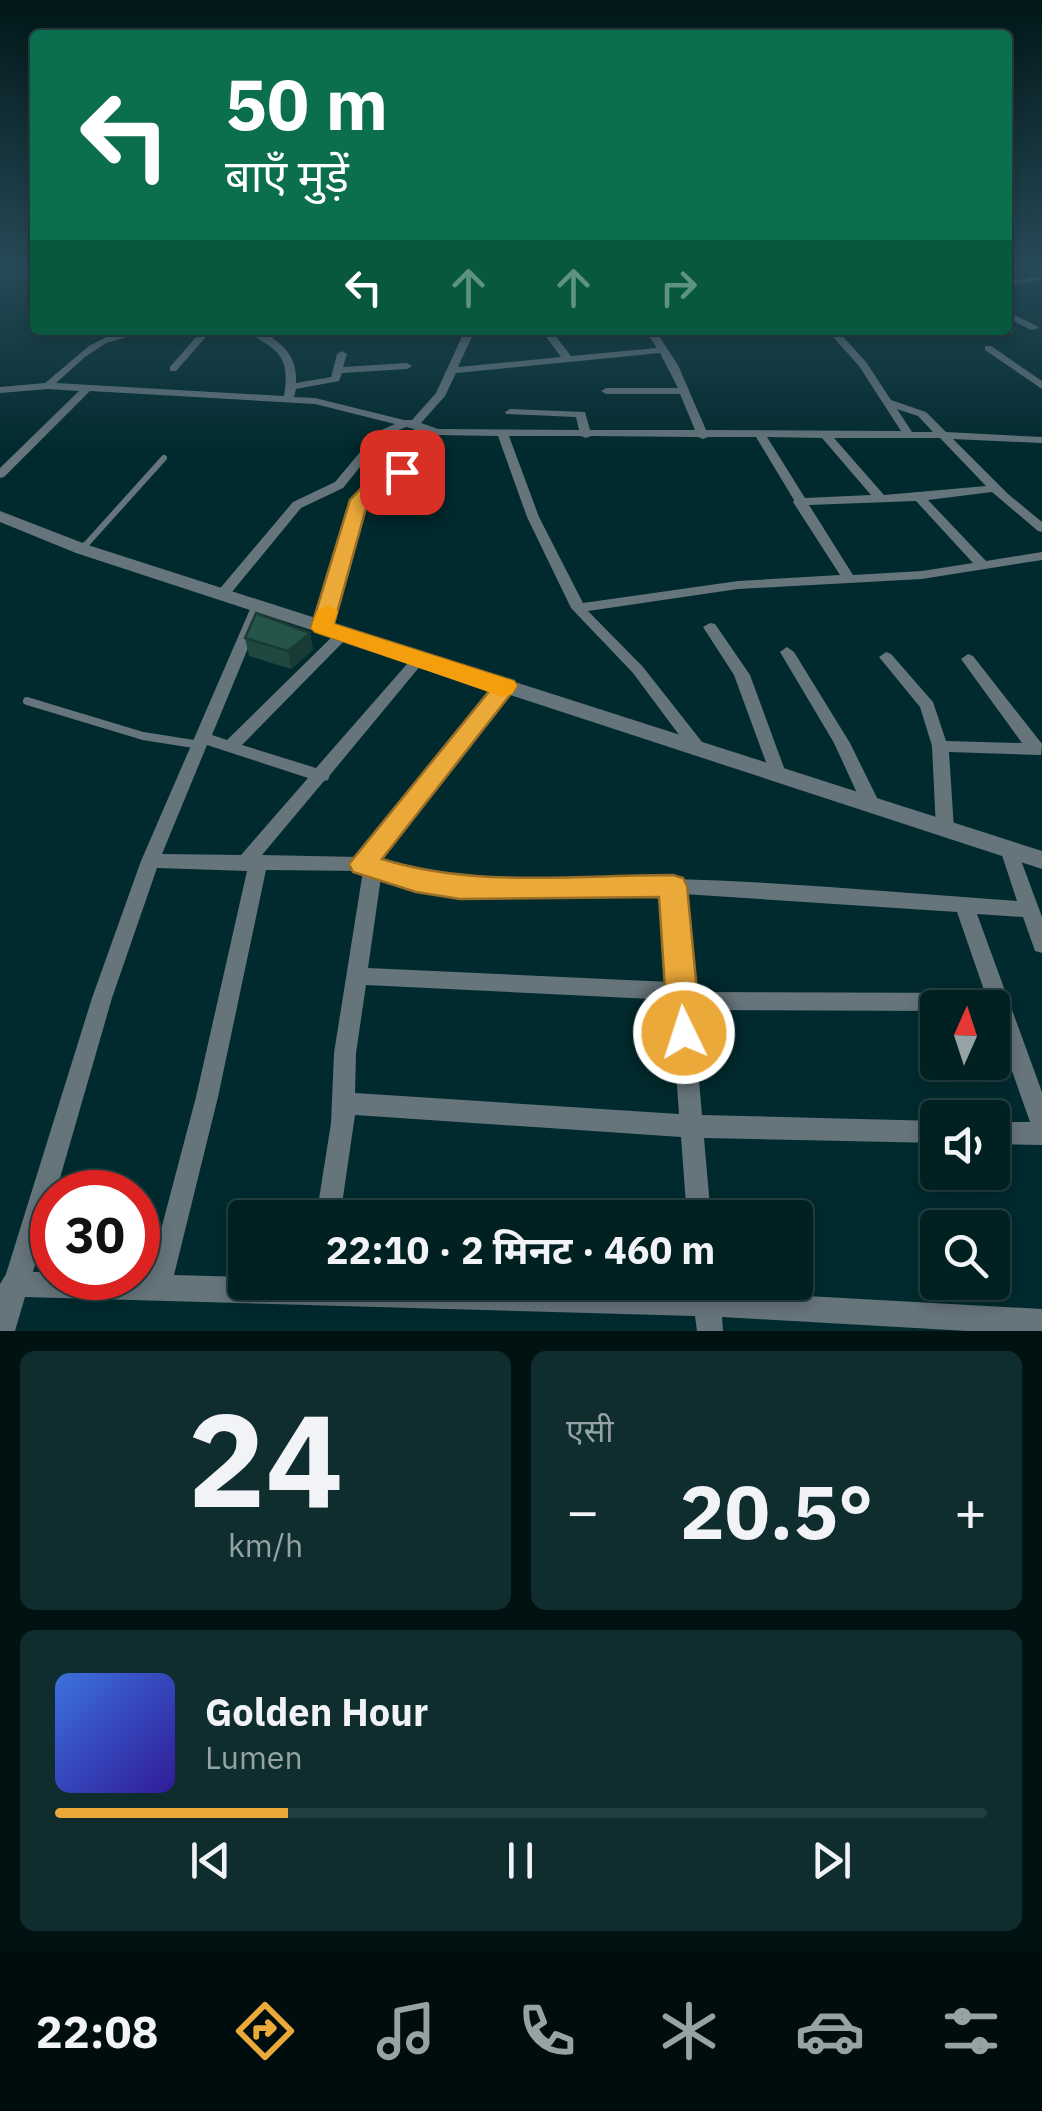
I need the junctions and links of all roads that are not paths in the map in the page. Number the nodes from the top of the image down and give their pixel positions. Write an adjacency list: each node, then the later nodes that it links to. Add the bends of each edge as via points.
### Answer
1 (111, 335): 17 (street)
2 (203, 335): 14 (street)
3 (271, 335): 8 (street)
4 (468, 335): 16 (street)
5 (550, 335): 12 (street)
6 (654, 335): 10 (street)
7 (837, 335): 24 (street)
8 (264, 336): 23 (street, via 292,362)
9 (988, 348): 18 (street)
10 (664, 350): 12 (street); 22 (street)
11 (342, 354): 15 (street)
12 (568, 360): 16 (street)
13 (407, 366): 15 (street)
14 (172, 369)
15 (340, 370): 23 (street, via 335,379)
16 (453, 370): 26 (street)
17 (48, 386): 19 (street); 20 (street)
18 (1042, 386)
19 (0, 390)
20 (87, 390): 23 (street); 36 (street)
21 (606, 391): 22 (street)
22 (684, 391): 29 (street)
23 (290, 393): 26 (street)
24 (885, 401): 31 (street); 32 (street, via 916,410)
25 (510, 412): 28 (street, via 581,414)
26 (415, 424): 27 (street, via 438,432); 47 (street, via 381,434 340,484 297,505); 51 (street, via 408,466 360,500)
27 (502, 434): 28 (street); 49 (street)
28 (586, 435): 29 (street)
29 (703, 436): 30 (street)
30 (761, 436): 33 (street); 40 (street)
31 (909, 436): 32 (street); 33 (street)
32 (943, 436): 34 (street); 37 (street)
33 (827, 437): 39 (street)
34 (1039, 442)
35 (164, 458): 43 (lane)
36 (0, 475)
37 (996, 488): 38 (street); 42 (street)
38 (919, 497): 39 (street); 45 (street)
39 (882, 500): 40 (street)
40 (799, 502): 46 (street)
41 (0, 516): 43 (street)
42 (1042, 528)
43 (82, 549): 47 (street)
44 (1042, 556): 45 (street)
45 (982, 566): 46 (street)
46 (849, 579): 49 (street, via 738,585)
47 (222, 594): 48 (street)
48 (258, 607): 51 (street); 58 (street)
49 (578, 608): 62 (street, via 638,670)
50 (710, 627): 64 (street, via 742,675)
51 (333, 631): 54 (street); 59 (street)
52 (787, 652): 65 (street)
53 (886, 657): 60 (street, via 927,706)
54 (419, 659): 56 (street); 63 (street)
55 (968, 659): 61 (street)
56 (506, 686): 62 (street); 71 (street)
57 (28, 701): 58 (lane, via 143,736)
58 (201, 742): 59 (street); 69 (street)
59 (231, 746): 63 (street)
60 (940, 746): 61 (street); 66 (street)
61 (1038, 749)
62 (700, 751): 64 (street)
63 (322, 776): 70 (street)
64 (779, 776): 65 (street)
65 (872, 806): 66 (street)
66 (945, 829): 67 (street)
67 (1009, 849): 68 (street); 74 (street)
68 (1042, 860)
69 (150, 861): 70 (street); 90 (street)
70 (251, 865): 71 (street); 89 (street, via 207,1098)
71 (368, 866): 72 (street, via 460,887); 76 (street)
72 (673, 886): 73 (street); 78 (street)
73 (964, 905): 74 (street); 77 (street)
74 (1026, 909): 75 (street)
75 (1042, 945)
76 (356, 976): 78 (street); 81 (street)
77 (994, 990)
78 (682, 996): 79 (street); 83 (street)
79 (920, 1001)
80 (1010, 1035): 82 (street)
81 (342, 1103): 83 (street); 87 (street)
82 (1042, 1123)
83 (690, 1126): 84 (street); 88 (street)
84 (920, 1132)
85 (1010, 1133): 86 (street)
86 (1042, 1134)
87 (331, 1200)
88 (697, 1200)
89 (160, 1280)
90 (14, 1284): 91 (street); 97 (street)
91 (30, 1284)
92 (160, 1288): 93 (street)
93 (228, 1288)
94 (707, 1300): 98 (street)
95 (787, 1300): 96 (street)
96 (1042, 1322)
97 (2, 1331)
98 (710, 1331)

